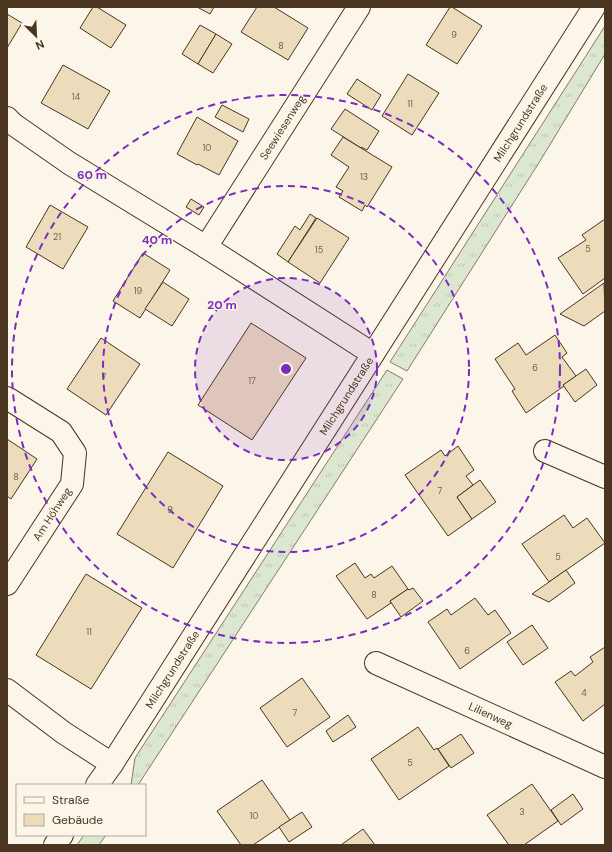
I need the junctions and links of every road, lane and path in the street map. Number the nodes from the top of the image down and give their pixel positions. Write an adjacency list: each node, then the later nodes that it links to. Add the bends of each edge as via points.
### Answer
1 (594, 7): 5 (street, Milchgrundstraße)
2 (356, 8): 4 (street, Seewiesenweg)
3 (7, 118): 4 (street, via 68,163)
4 (206, 247): 5 (street)
5 (373, 354): 12 (street, Milchgrundstraße)
6 (7, 398): 9 (street, Am Höhweg, via 61,432 75,453 72,484)
7 (546, 451): 8 (street)
8 (605, 477)
9 (7, 584)
10 (376, 663): 13 (street, Lilienweg)
11 (7, 690): 12 (street, via 64,733)
12 (112, 764): 14 (street, Milchgrundstraße)
13 (605, 767)
14 (98, 784)
15 (61, 836): 16 (street)
16 (55, 845)

